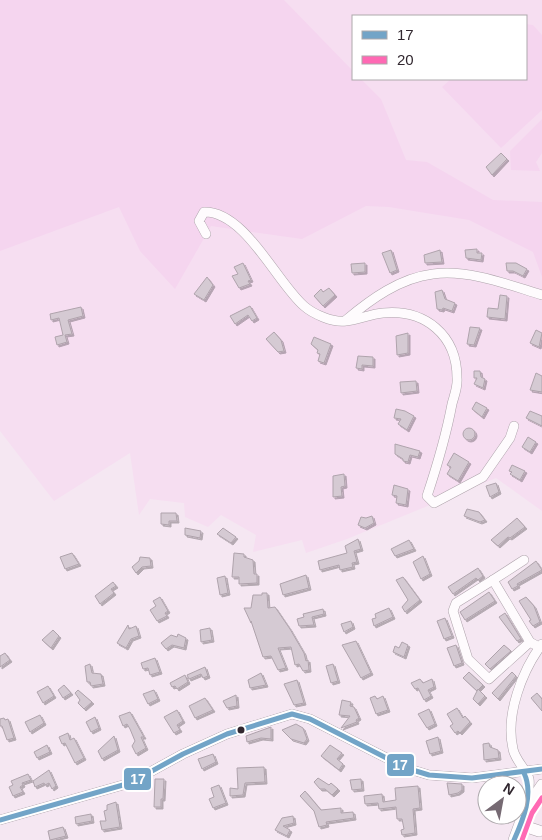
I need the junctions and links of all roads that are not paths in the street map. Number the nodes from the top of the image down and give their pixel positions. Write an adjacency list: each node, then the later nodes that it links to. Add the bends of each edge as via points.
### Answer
1 (206, 234): 3 (street, via 199,221 204,212 224,218 262,251 306,308 316,315)
2 (542, 295): 3 (street, via 492,281 433,274 398,285 366,303)
3 (344, 322): 4 (street, via 382,313 407,313 433,324 452,349 458,379 427,496 434,502 483,477 510,438)
4 (514, 426)
5 (524, 560): 6 (street)
6 (493, 580): 7 (street); 7 (street, via 456,603 453,611 468,660 489,679)
7 (530, 642): 8 (street)
8 (541, 645): 10 (street, via 521,686 512,725 513,749)
9 (542, 769): 10 (street)
10 (524, 773): 15 (street, via 458,778 419,773 292,714 227,734 130,782)
11 (527, 777): 13 (street)
12 (542, 785): 14 (main road)
13 (527, 792)
14 (527, 809)
15 (0, 820)
16 (519, 825): 19 (main road)
17 (526, 825): 18 (main road)
18 (537, 833)
19 (514, 840)

